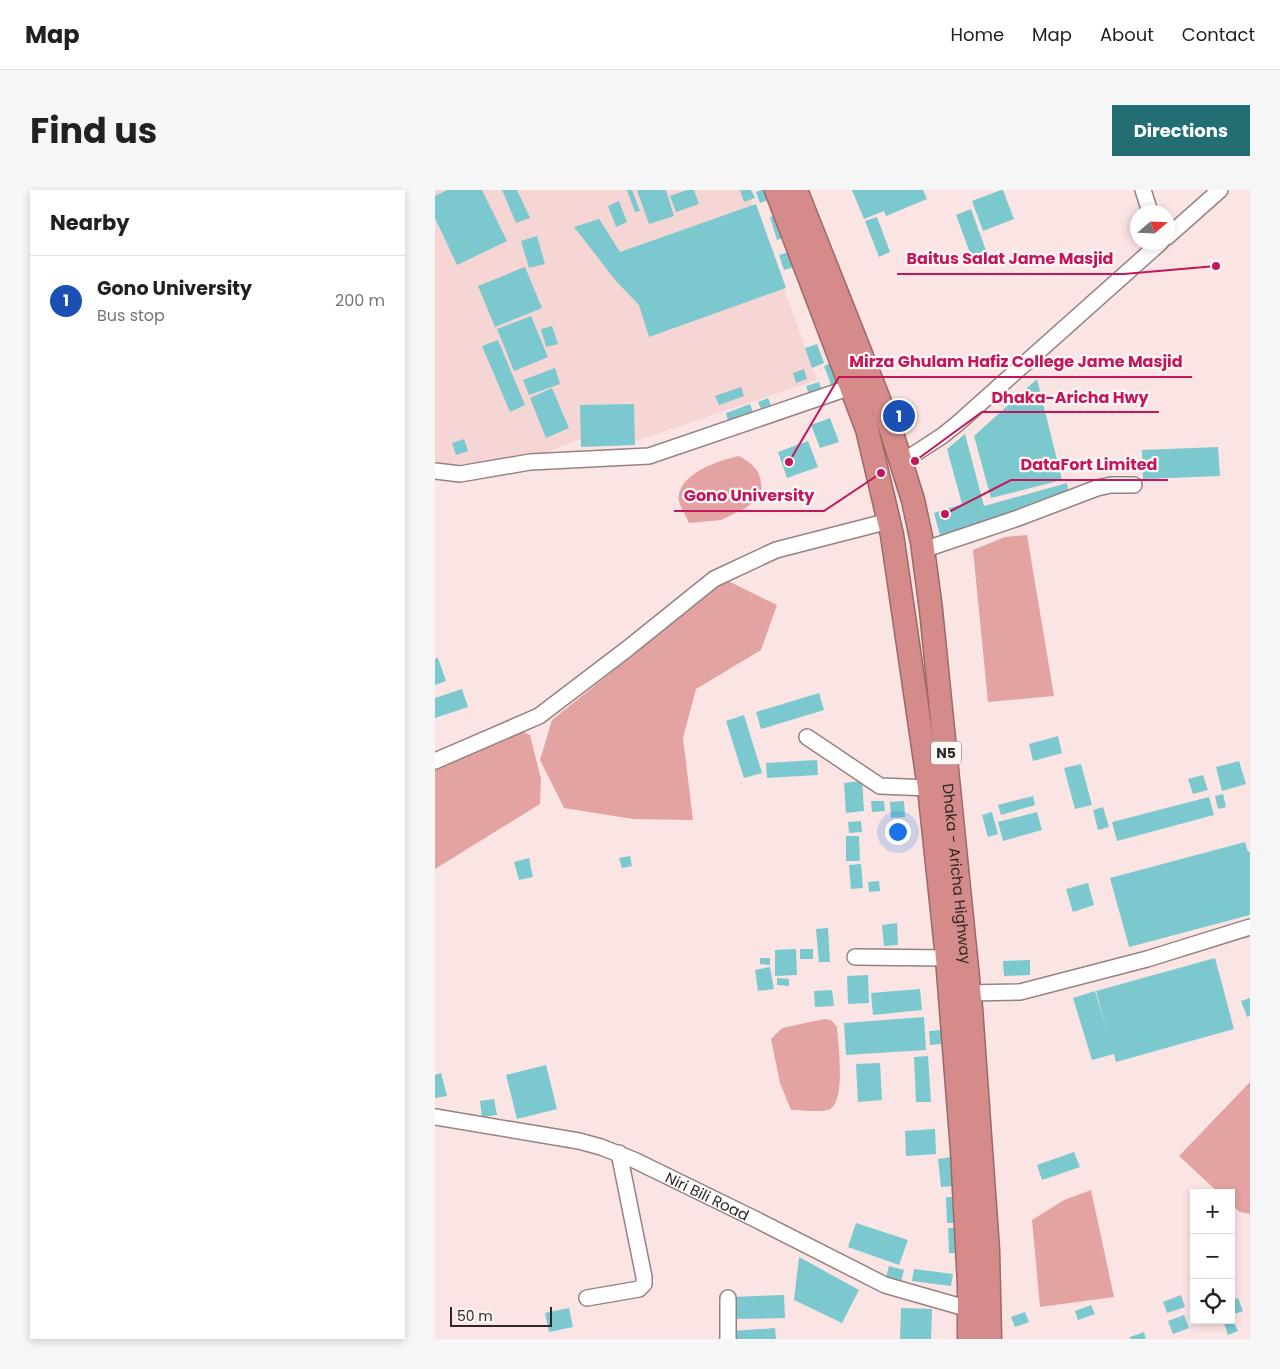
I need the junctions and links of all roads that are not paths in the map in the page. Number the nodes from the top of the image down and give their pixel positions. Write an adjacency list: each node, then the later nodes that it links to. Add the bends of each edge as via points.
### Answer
1 (776, 190): 8 (highway, N5)
2 (796, 190): 9 (highway, Dhaka - Aricha Highway / N5, via 869,371)
3 (1143, 190): 5 (street)
4 (1220, 190): 6 (street)
5 (1148, 205)
6 (1175, 230)
7 (1152, 250): 9 (street, via 957,424)
8 (851, 387): 10 (street, via 649,456 530,462 460,474); 12 (highway, N5, via 867,429)
9 (901, 462): 13 (highway, Dhaka - Aricha Highway / N5)
10 (435, 471)
11 (1134, 484): 13 (street, via 1097,488)
12 (889, 521): 15 (street, via 776,550 714,579 539,716); 16 (highway, N5)
13 (923, 550): 20 (highway, Dhaka - Aricha Highway / N5)
14 (807, 736): 16 (street, via 880,786)
15 (435, 761)
16 (929, 788): 19 (highway, N5)
17 (1250, 927): 20 (street, via 1147,959 1019,992)
18 (855, 956): 19 (street)
19 (947, 958): 25 (highway, N5, via 963,1150)
20 (969, 993): 28 (highway, Dhaka - Aricha Highway / N5, via 988,1250)
21 (435, 1117): 22 (street, Niri Bili Road, via 579,1141)
22 (619, 1153): 23 (street, via 644,1284 639,1289); 25 (street, Niri Bili Road, via 885,1285)
23 (587, 1298)
24 (728, 1298): 26 (street)
25 (969, 1309): 27 (highway, N5)
26 (728, 1339)
27 (969, 1339)
28 (990, 1339)

